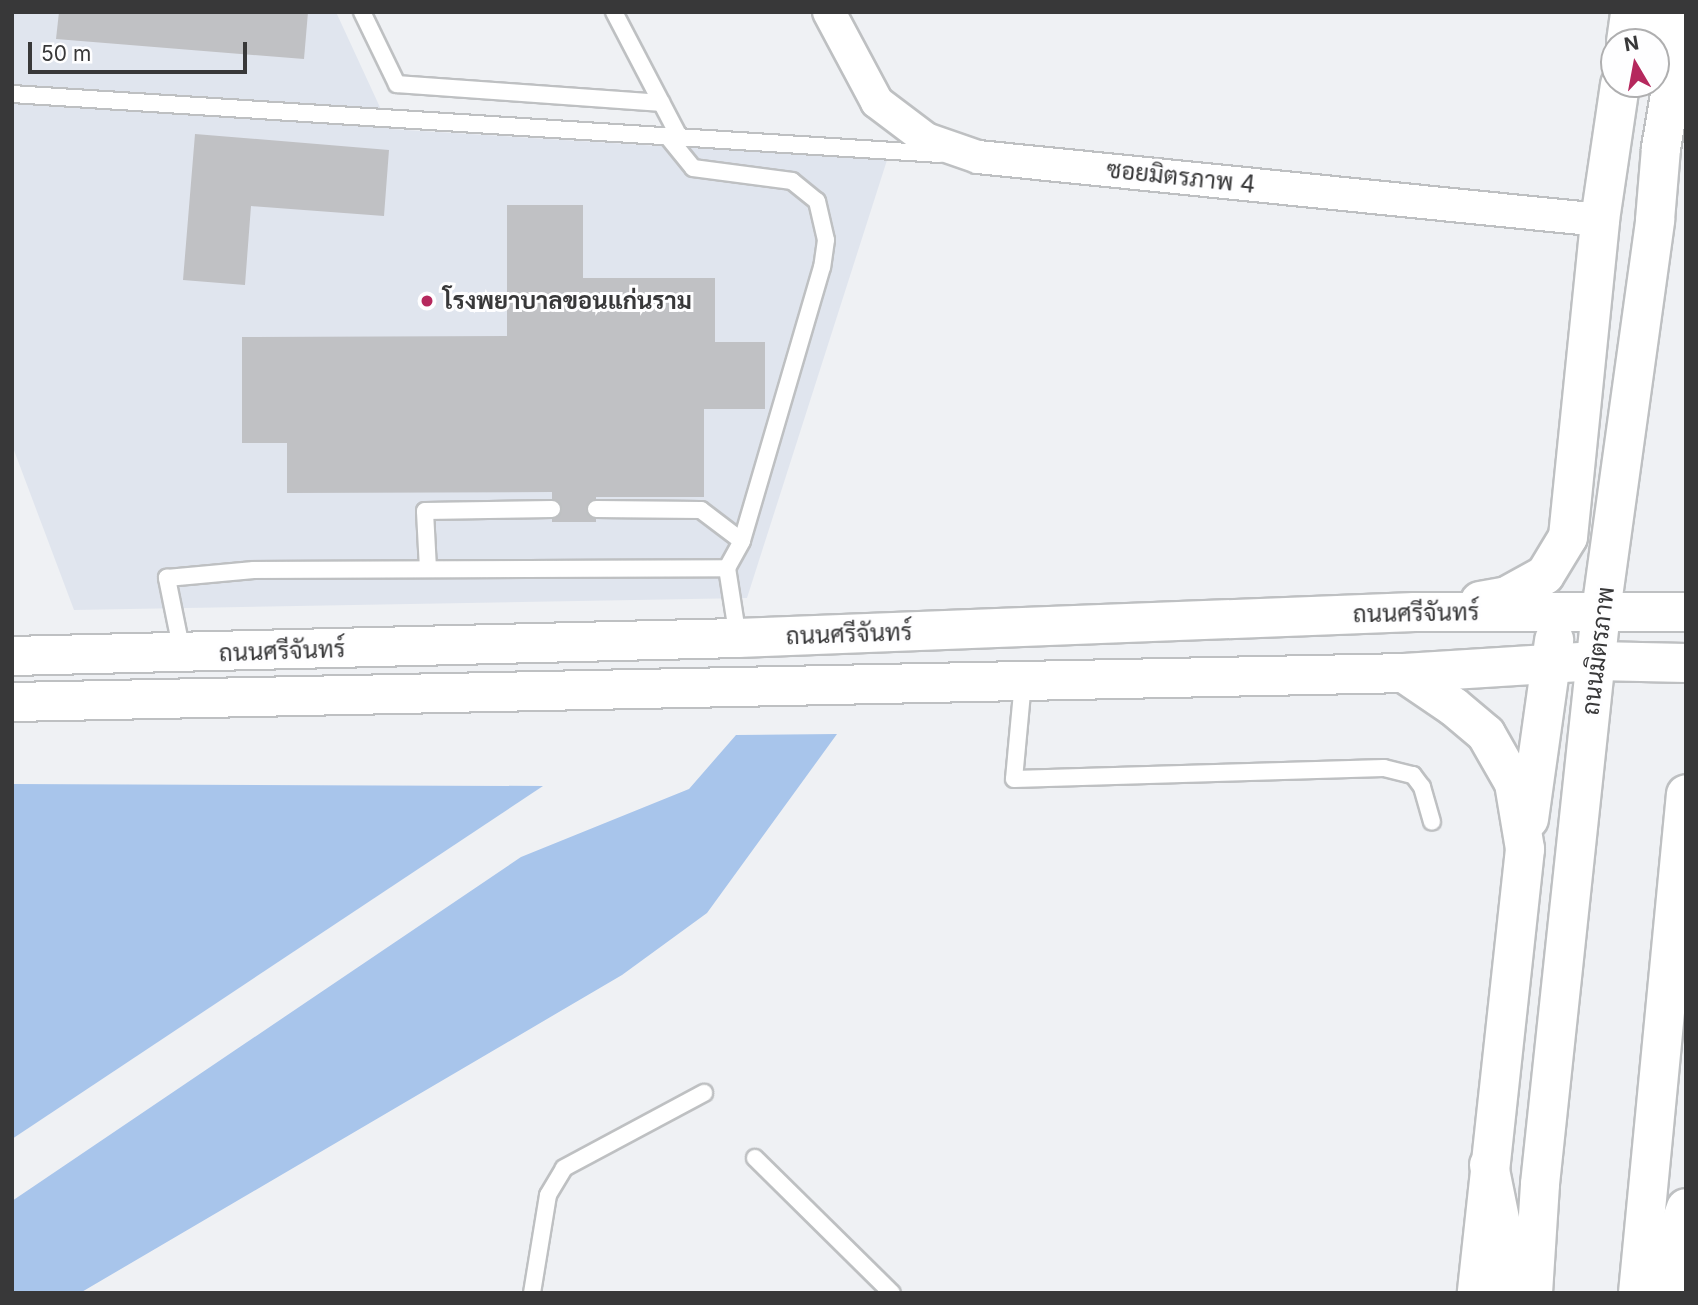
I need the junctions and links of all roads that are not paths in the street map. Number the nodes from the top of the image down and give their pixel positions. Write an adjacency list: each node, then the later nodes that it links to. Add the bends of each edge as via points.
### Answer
1 (362, 12): 8 (lane, via 397,83)
2 (614, 12): 8 (lane)
3 (829, 12): 11 (street, ซอยมิตรภาพ 4, via 877,102 926,139)
4 (1684, 12): 10 (main road, ถนนมิตรภาพ)
5 (12, 94): 9 (lane)
6 (1618, 98): 12 (main road)
7 (1656, 98): 10 (main road)
8 (661, 103): 9 (lane)
9 (674, 137): 11 (lane); 16 (lane, via 693,168 792,181 817,201 826,240)
10 (1661, 148): 20 (main road, ถนนมิตรภาพ)
11 (978, 157): 12 (street, ซอยมิตรภาพ 4)
12 (1600, 220): 15 (main road)
13 (552, 509): 18 (lane, via 425,511)
14 (596, 509): 16 (lane, via 701,510)
15 (1568, 537): 19 (main road); 21 (main road, via 1545,575 1507,596)
16 (742, 541): 17 (lane)
17 (727, 568): 18 (lane); 23 (lane)
18 (428, 569): 24 (lane, via 254,570 167,578)
19 (1558, 611): 20 (main road, ถนนศรีจันทร์); 21 (main road, ถนนศรีจันทร์); 28 (main road)
20 (1601, 611): 22 (main road, ถนนศรีจันทร์); 26 (main road, ถนนมิตรภาพ)
21 (1415, 612): 23 (main road, ถนนศรีจันทร์)
22 (1686, 612)
23 (738, 638): 24 (main road, ถนนศรีจันทร์)
24 (182, 654): 25 (main road, ถนนศรีจันทร์)
25 (12, 656)
26 (1596, 661): 27 (main road, ถนนศรีจันทร์); 28 (main road, ถนนศรีจันทร์); 44 (main road, ถนนมิตรภาพ, via 1540,1184)
27 (1686, 663)
28 (1550, 664): 29 (main road, ถนนศรีจันทร์); 34 (main road)
29 (1404, 673): 30 (main road, ถนนศรีจันทร์); 34 (main road, via 1486,734 1514,783)
30 (1023, 681): 31 (main road, ถนนศรีจันทร์); 33 (lane, via 1014,779 1384,768 1413,775 1422,787)
31 (12, 702)
32 (1686, 794): 45 (main road)
33 (1432, 822)
34 (1525, 849): 37 (main road)
35 (704, 1093): 40 (lane, via 564,1168 548,1195)
36 (755, 1158): 41 (lane)
37 (1489, 1165): 42 (main road); 43 (main road)
38 (1686, 1208): 46 (main road)
39 (1686, 1271): 47 (main road)
40 (532, 1293)
41 (892, 1293)
42 (1477, 1293)
43 (1515, 1293)
44 (1533, 1293)
45 (1638, 1293)
46 (1656, 1293)
47 (1684, 1293)

